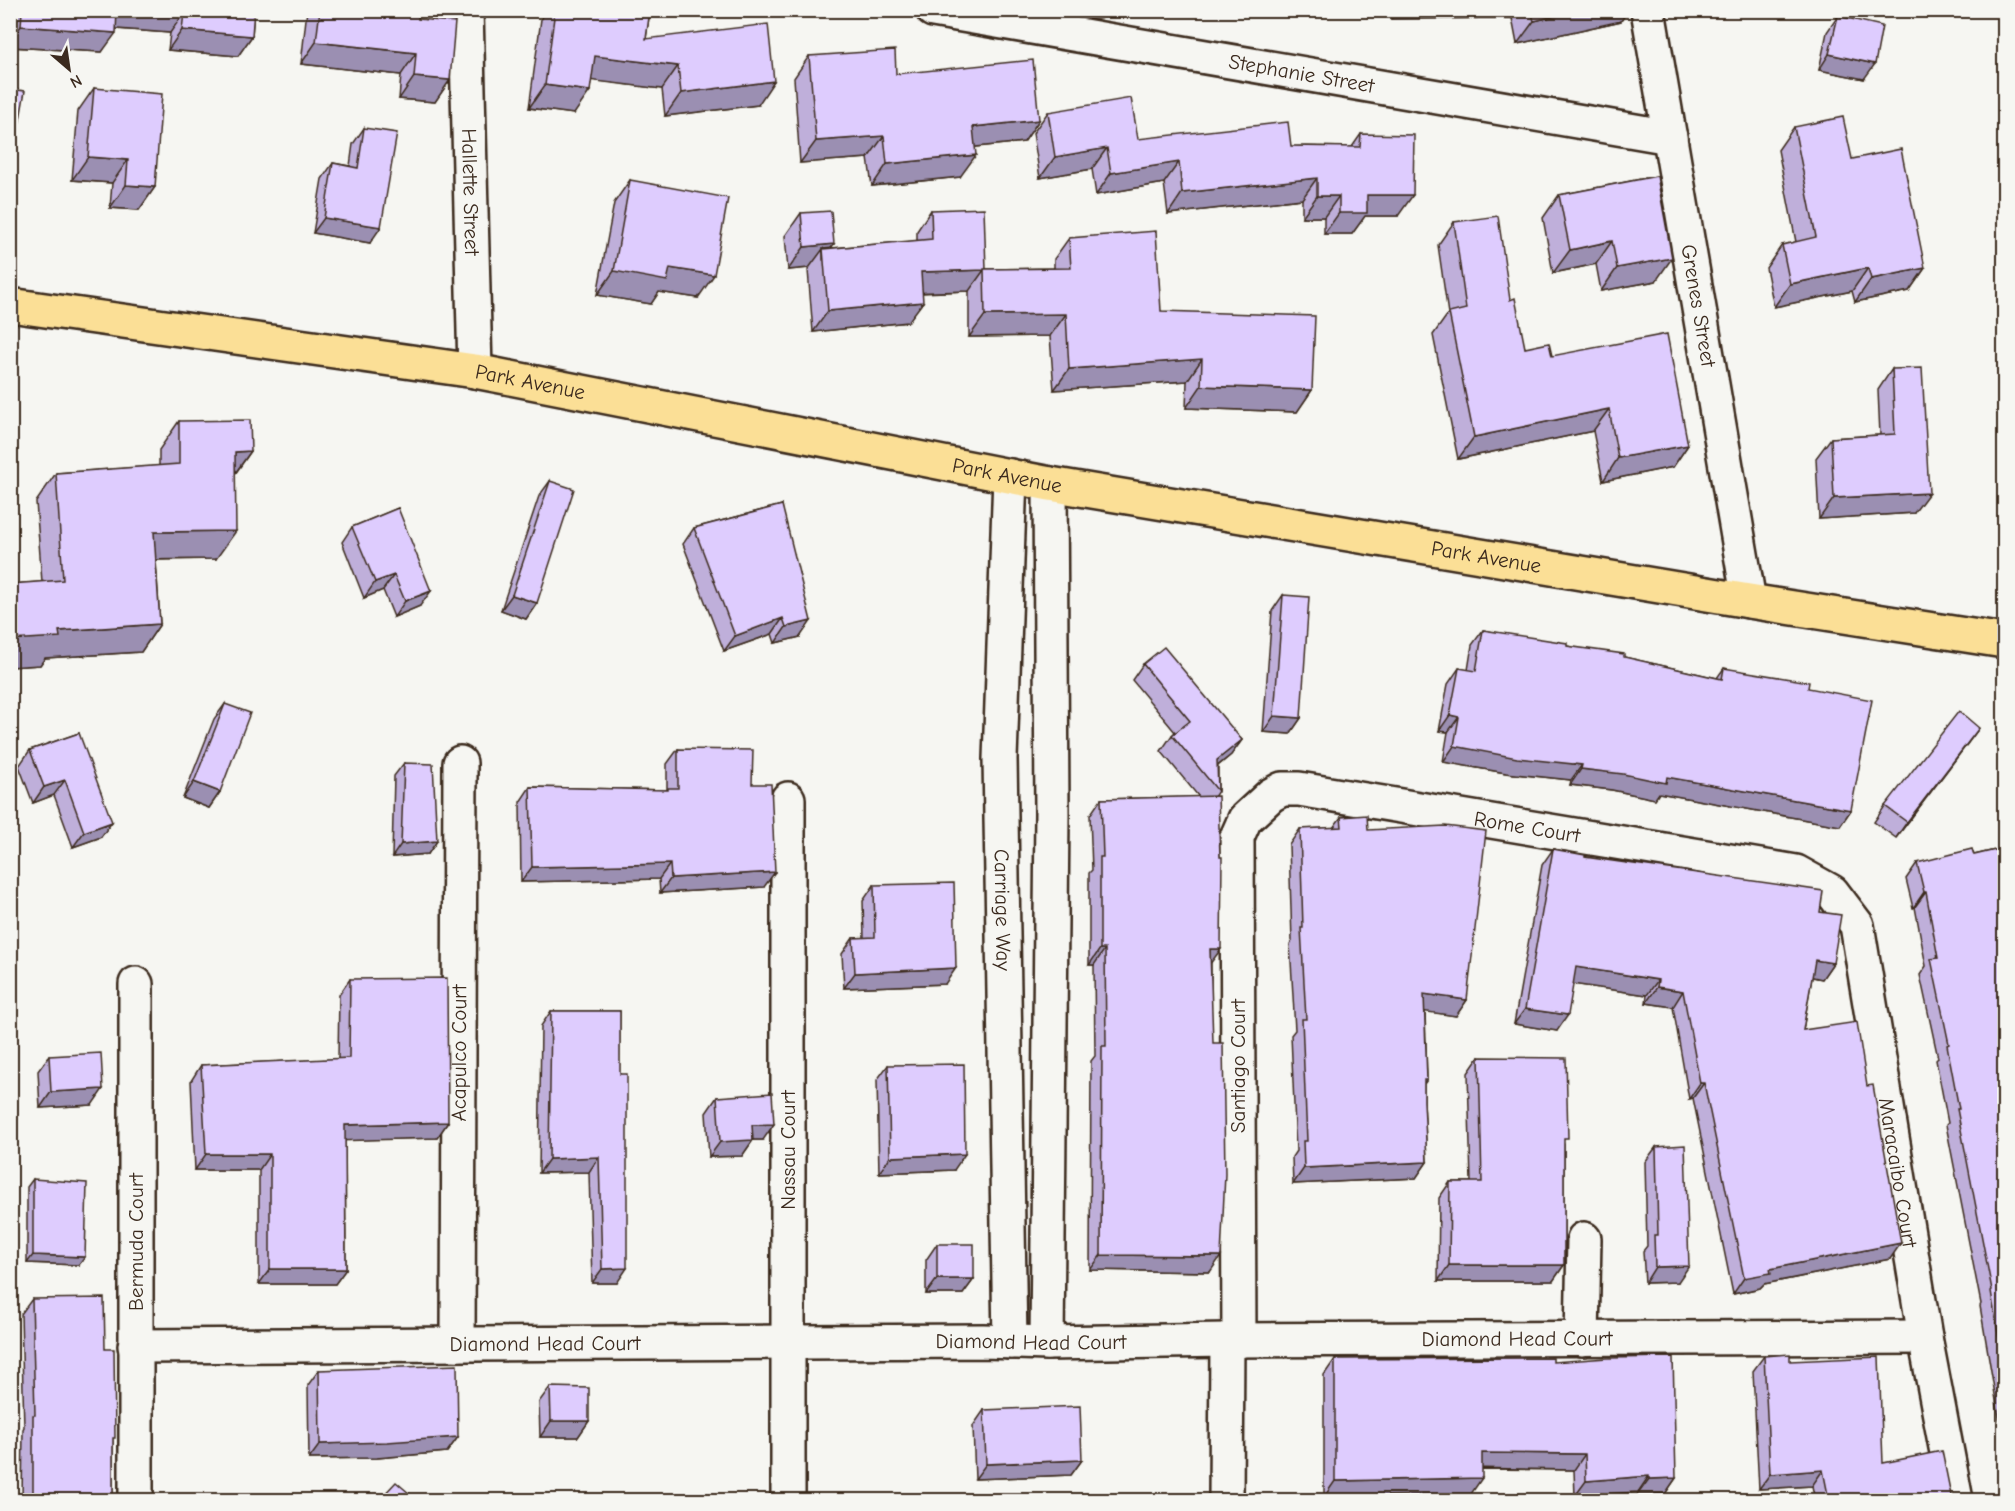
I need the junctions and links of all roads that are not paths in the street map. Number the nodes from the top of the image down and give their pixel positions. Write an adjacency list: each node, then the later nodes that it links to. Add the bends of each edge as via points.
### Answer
1 (466, 10): 6 (street, Hallette Street)
2 (933, 10): 4 (street, Stephanie Street)
3 (1648, 10): 4 (street, Grenes Street)
4 (1670, 137): 9 (street, Grenes Street)
5 (10, 305): 6 (main road, Park Avenue)
6 (476, 371): 7 (main road, Park Avenue)
7 (1010, 476): 8 (main road, Park Avenue); 15 (street, Carriage Way, via 1000,759)
8 (1050, 484): 9 (main road, Park Avenue); 16 (street)
9 (1749, 601): 10 (main road, Park Avenue)
10 (2004, 641)
11 (460, 762): 25 (street, Acapulco Court)
12 (788, 799): 22 (street, Nassau Court)
13 (1263, 802): 14 (street, Rome Court, via 1282,789 1299,789); 21 (street, Santiago Court, via 1245,819 1238,837)
14 (1796, 872): 19 (street, Maracaibo Court, via 1832,892 1857,925)
15 (1003, 926): 16 (street); 23 (street, Carriage Way)
16 (1051, 926): 24 (street)
17 (136, 984): 26 (street, Bermuda Court)
18 (1584, 1239): 20 (street)
19 (1925, 1337): 20 (street, Diamond Head Court); 30 (street, Maracaibo Court)
20 (1582, 1339): 21 (street, Diamond Head Court)
21 (1233, 1340): 24 (street, Diamond Head Court); 29 (street, Santiago Court)
22 (788, 1342): 23 (street, Diamond Head Court); 25 (street, Diamond Head Court); 28 (street, Nassau Court)
23 (1010, 1342): 24 (street, Diamond Head Court)
24 (1047, 1343)
25 (458, 1344): 26 (street, Diamond Head Court)
26 (135, 1346): 27 (street, Bermuda Court)
27 (135, 1500)
28 (788, 1500)
29 (1226, 1500)
30 (1956, 1500)

